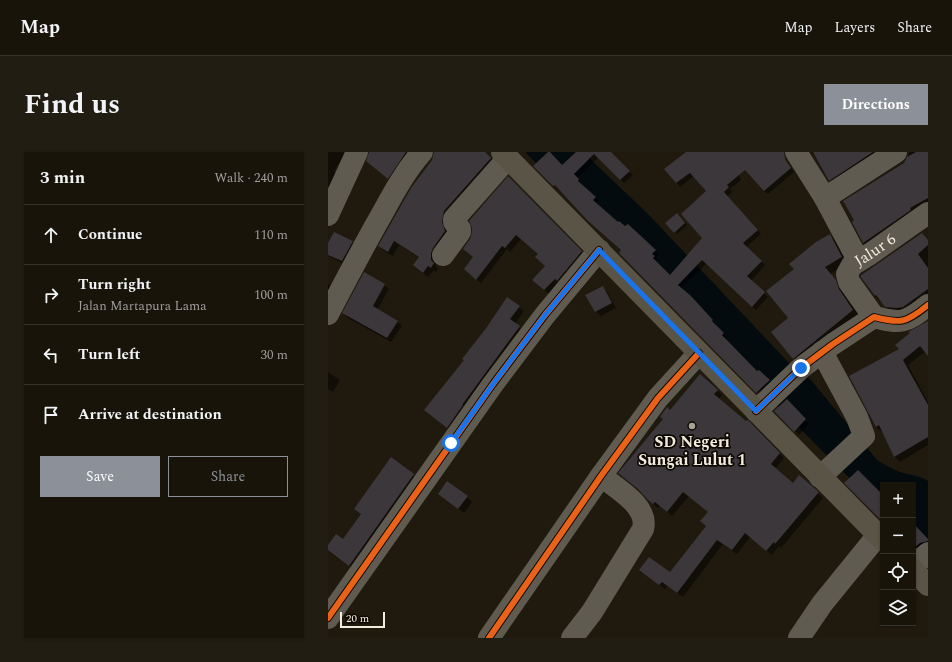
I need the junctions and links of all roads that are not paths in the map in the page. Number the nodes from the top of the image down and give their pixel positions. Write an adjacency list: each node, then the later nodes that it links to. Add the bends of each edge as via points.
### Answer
1 (357, 152): 8 (street)
2 (422, 152): 13 (street, via 370,233)
3 (796, 152): 6 (street)
4 (896, 152): 6 (street)
5 (505, 155): 9 (main road); 10 (street, via 454,219 460,232)
6 (825, 198): 11 (street)
7 (928, 213): 11 (street, Jalur 6)
8 (328, 215)
9 (599, 250): 16 (main road); 24 (street, via 545,315 493,384)
10 (443, 255)
11 (858, 260): 14 (street, Jalur 6, via 848,274 849,282)
12 (927, 307): 14 (street, via 899,322)
13 (328, 314)
14 (874, 317): 15 (street)
15 (822, 352): 17 (street, via 801,368); 18 (street, via 857,417 864,436)
16 (699, 353): 17 (main road); 19 (street, via 658,398)
17 (762, 406): 18 (main road)
18 (827, 471): 20 (main road)
19 (601, 476): 25 (street); 26 (street, via 636,503 645,522 592,612)
20 (880, 537)
21 (880, 539): 27 (street, via 822,604)
22 (918, 562): 23 (main road)
23 (928, 585)
24 (328, 618)
25 (489, 638)
26 (572, 638)
27 (799, 638)

